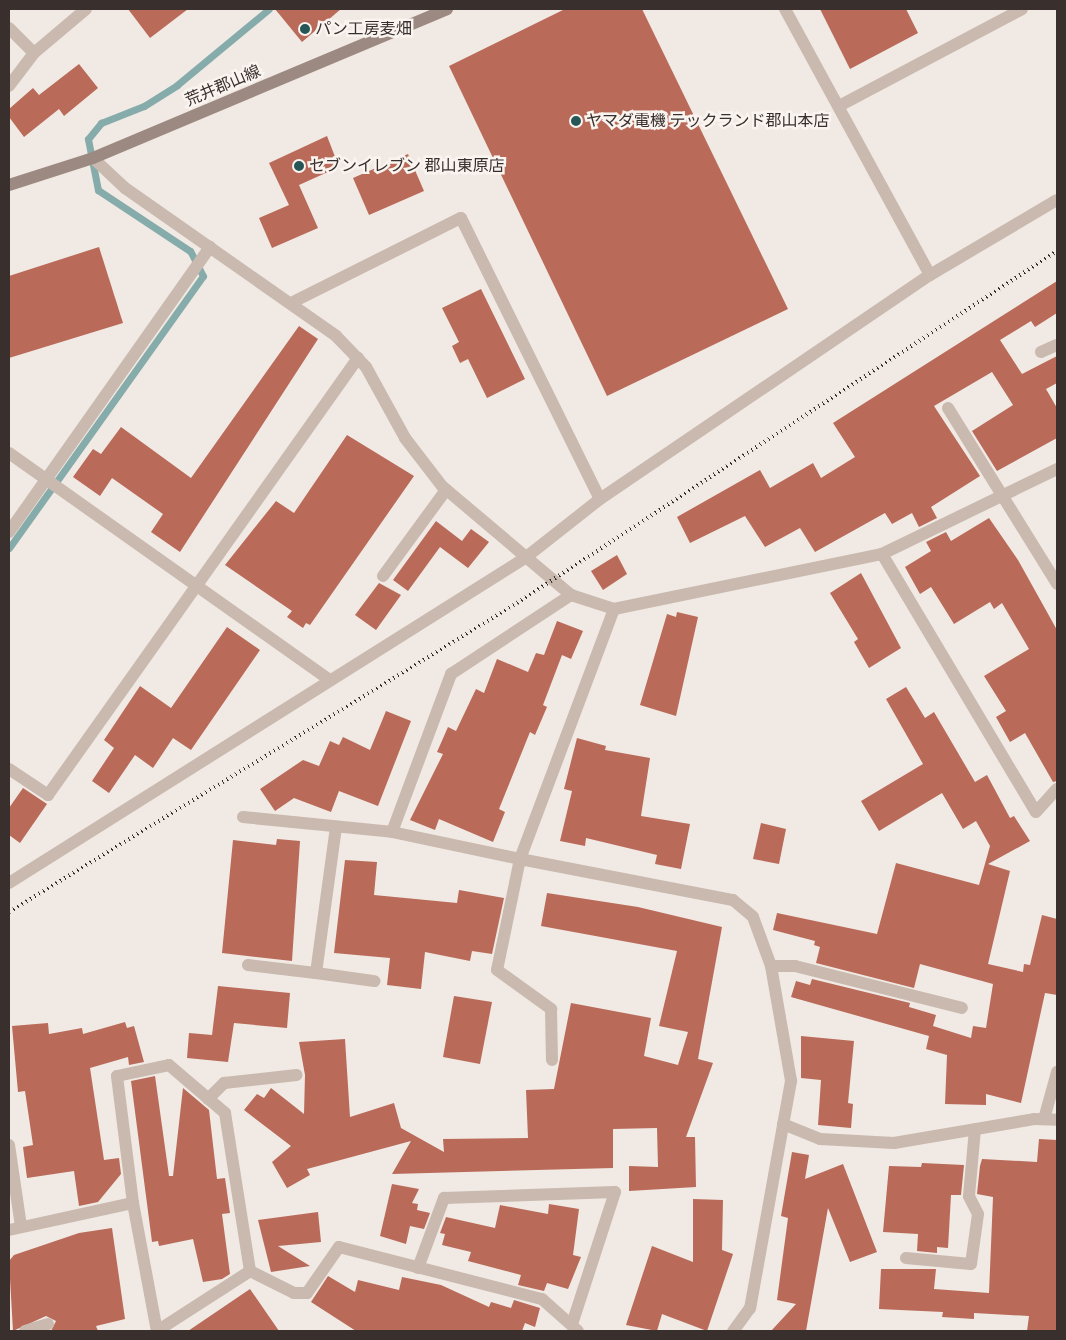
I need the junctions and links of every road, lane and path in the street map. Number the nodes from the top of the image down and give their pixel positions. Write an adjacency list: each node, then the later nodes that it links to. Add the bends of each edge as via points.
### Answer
1 (86, 9): 6 (street)
2 (447, 9): 9 (main road, 荒井郡山線)
3 (785, 9): 8 (street)
4 (1022, 9): 8 (street)
5 (9, 28): 6 (street)
6 (34, 53): 7 (street)
7 (9, 86)
8 (839, 106): 13 (street)
9 (93, 158): 10 (main road, 荒井郡山線); 12 (street, via 125,188)
10 (9, 185)
11 (1057, 200): 13 (street)
12 (210, 247): 14 (street); 21 (street)
13 (930, 275): 24 (street)
14 (291, 303): 17 (street); 24 (street, via 461,218)
15 (1057, 345): 16 (street)
16 (1041, 352)
17 (358, 358): 22 (street, via 411,446); 30 (street)
18 (948, 408): 23 (street)
19 (9, 453): 21 (street)
20 (1057, 469): 23 (street)
21 (46, 478): 25 (street); 30 (street)
22 (446, 490): 27 (street); 28 (street)
23 (1004, 496): 26 (street); 29 (street)
24 (600, 499): 27 (street)
25 (9, 532)
26 (882, 554): 32 (street); 35 (street, via 1036,812)
27 (526, 558): 31 (street); 33 (street)
28 (384, 576)
29 (1057, 584)
30 (198, 586): 33 (street); 34 (street, via 48,795)
31 (571, 595): 32 (street); 38 (street, via 451,674)
32 (614, 608): 39 (street)
33 (328, 679): 40 (street)
34 (9, 769)
35 (1057, 789)
36 (244, 817): 37 (street)
37 (336, 826): 38 (street); 43 (street)
38 (392, 832): 39 (street)
39 (520, 859): 42 (street, via 733,900 753,917); 46 (street, via 497,970 551,1009)
40 (9, 883)
41 (248, 965): 43 (street)
42 (771, 966): 45 (street, via 795,966); 52 (street, via 791,1081)
43 (316, 973): 44 (street)
44 (374, 981)
45 (962, 1008)
46 (552, 1060)
47 (1057, 1072): 50 (street)
48 (297, 1075): 49 (street, via 224,1083)
49 (208, 1099): 55 (street, via 169,1065 117,1076); 59 (street, via 225,1113)
50 (1044, 1119): 51 (street); 53 (street)
51 (1057, 1120)
52 (783, 1124): 53 (street, via 820,1139 846,1142 894,1143); 64 (street, via 750,1308)
53 (975, 1129): 57 (street, via 968,1196 978,1214 970,1264)
54 (9, 1145): 56 (street)
55 (133, 1203): 56 (street); 63 (street)
56 (15, 1228)
57 (906, 1258)
58 (418, 1268): 59 (street, via 339,1247 307,1293 294,1293); 61 (street, via 542,1299); 61 (street, via 444,1198 615,1192)
59 (250, 1271): 63 (street)
60 (48, 1324): 62 (street)
61 (575, 1328)
62 (25, 1331)
63 (157, 1331)
64 (733, 1331)

